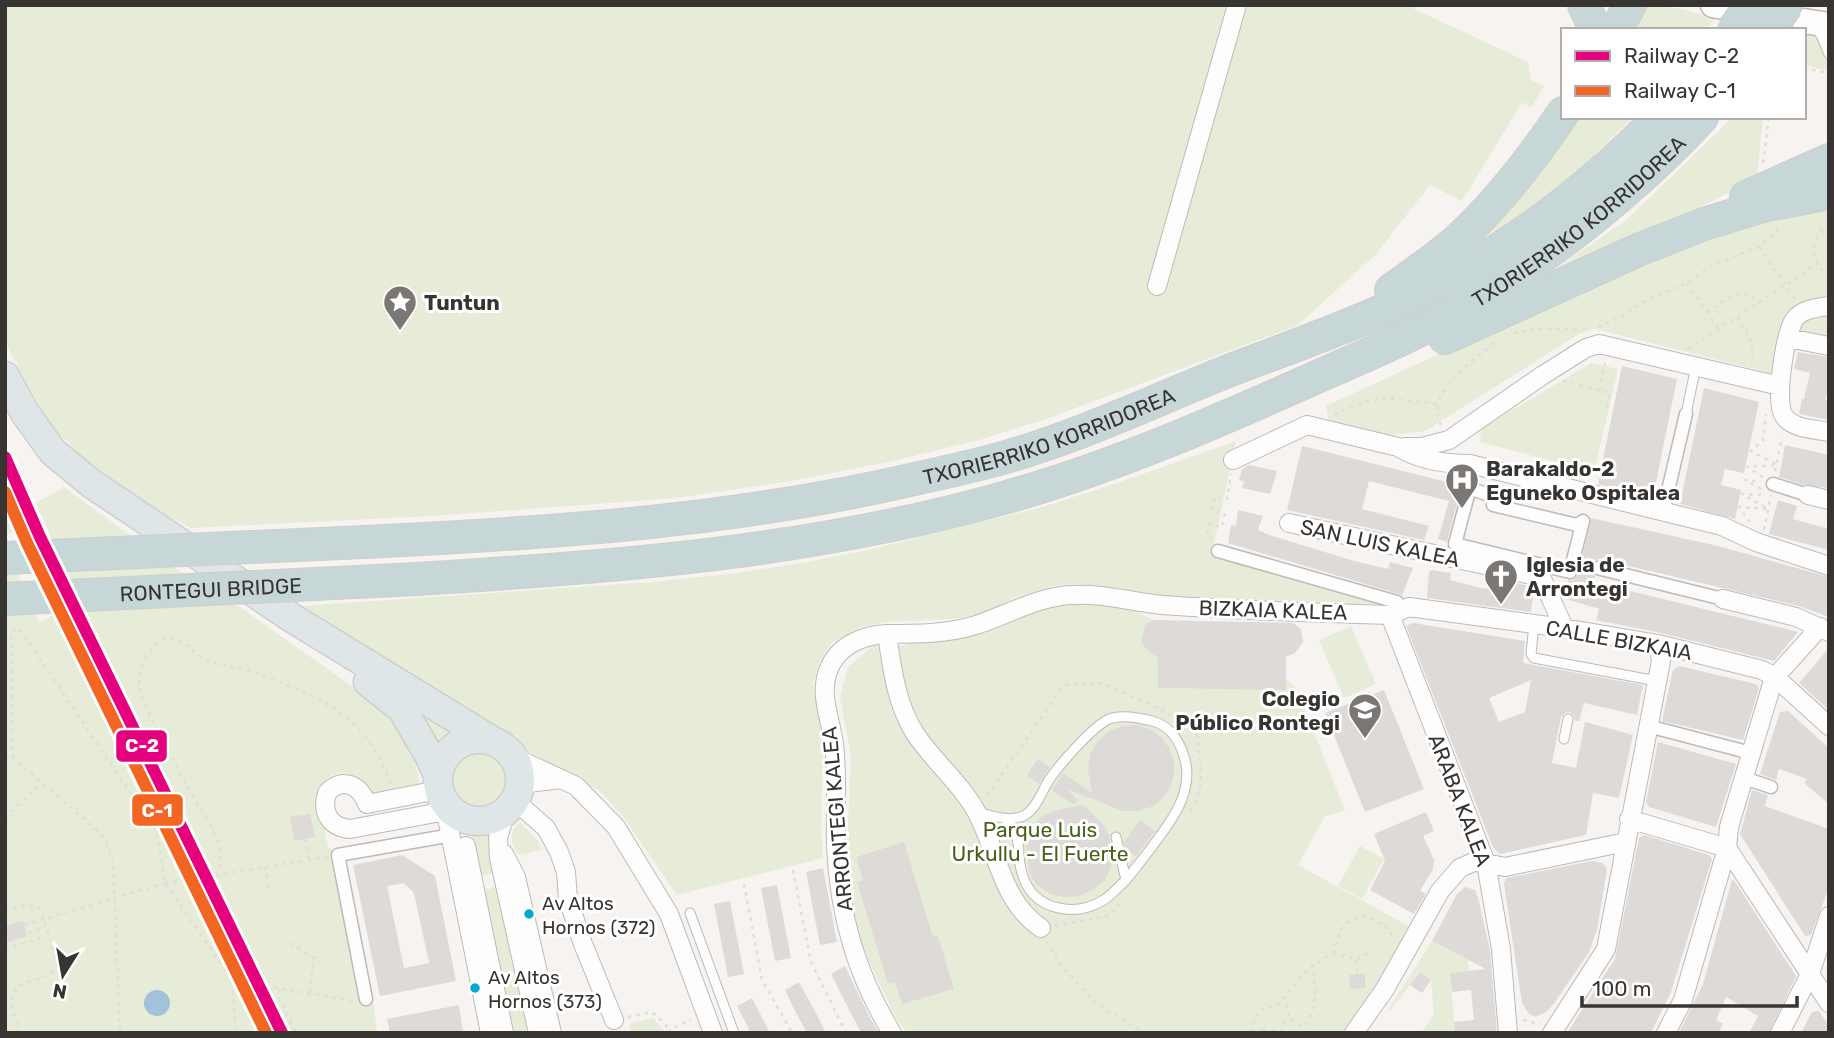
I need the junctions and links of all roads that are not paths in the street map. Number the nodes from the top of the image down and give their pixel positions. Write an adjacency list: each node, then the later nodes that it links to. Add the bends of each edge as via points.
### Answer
1 (1237, 5): 15 (street)
2 (1584, 5): 5 (highway)
3 (1630, 5): 6 (highway)
4 (1807, 18): 7 (highway, bridge); 8 (lane)
5 (1594, 28)
6 (1617, 28)
7 (1775, 28)
8 (1829, 54)
9 (1561, 116): 18 (highway, via 1464,234 1377,300)
10 (1695, 119): 11 (highway, TXORIERRIKO KORRIDOREA)
11 (1663, 128): 18 (highway, TXORIERRIKO KORRIDOREA, via 1499,249 1405,300); 21 (highway, TXORIERRIKO KORRIDOREA, via 1604,210 1466,306)
12 (1829, 160): 14 (highway, via 1672,229)
13 (1829, 193): 14 (highway, via 1762,206)
14 (1638, 250): 21 (highway, via 1383,364)
15 (1157, 286)
16 (1829, 306): 17 (street, via 1795,319)
17 (1788, 338): 19 (street); 23 (street)
18 (1310, 340): 35 (highway, TXORIERRIKO KORRIDOREA, via 1042,446 891,485 763,509 621,526)
19 (1829, 346)
20 (1696, 366): 23 (street); 24 (lane); 25 (street, via 1599,344)
21 (1335, 369): 41 (highway, TXORIERRIKO KORRIDOREA, via 1083,473 898,524 768,548 656,562)
22 (5, 376): 46 (main road, via 53,452 92,484)
23 (1780, 386): 26 (street, via 1784,418)
24 (1686, 414): 33 (street)
25 (1445, 432): 27 (street, via 1422,447); 29 (street, via 1451,452)
26 (1829, 432)
27 (1398, 447): 28 (street, via 1307,425); 29 (street, via 1449,464)
28 (1233, 460)
29 (1469, 464): 33 (street)
30 (1773, 484): 31 (street)
31 (1808, 495): 32 (street)
32 (1829, 500)
33 (1663, 512): 38 (street, via 1722,526)
34 (1289, 523): 48 (street, SAN LUIS KALEA, via 1532,575 1543,581)
35 (364, 542): 37 (highway, RONTEGUI BRIDGE, bridge)
36 (1218, 551): 45 (street, BIZKAIA KALEA)
37 (5, 558)
38 (1829, 565)
39 (1597, 568): 42 (street)
40 (1570, 572): 40 (street, via 1455,544 1468,495 1463,486 1495,497 1493,505 1577,525 1583,521)
41 (417, 579): 43 (highway, RONTEGUI BRIDGE, bridge)
42 (1723, 598): 49 (street)
43 (5, 599)
44 (1157, 604): 45 (street, BIZKAIA KALEA); 50 (street, ARRONTEGI KALEA, via 1070,595 938,634)
45 (1394, 608): 47 (street, CALLE BIZKAIA); 75 (street, ARABA KALEA)
46 (292, 618): 58 (main road); 65 (main road, via 402,709 430,757)
47 (1534, 624): 48 (street, CALLE BIZKAIA); 53 (lane, via 1534,658 1577,670)
48 (1563, 628): 51 (street, CALLE BIZKAIA)
49 (1824, 629): 52 (street)
50 (887, 634): 66 (street, via 895,686 914,731); 91 (street, ARRONTEGI KALEA, via 868,635 839,653 828,668 824,695 834,745 839,894 851,947)
51 (1658, 644): 52 (street, CALLE BIZKAIA); 53 (street)
52 (1774, 677): 56 (street, CALLE BIZKAIA); 59 (street)
53 (1657, 681): 55 (street)
54 (1568, 719): 57 (lane)
55 (1648, 726): 59 (street); 69 (street)
56 (1829, 726)
57 (1564, 739)
58 (491, 740): 60 (main road); 65 (main road, via 467,740 440,764)
59 (1751, 753): 61 (street)
60 (514, 757): 62 (street); 64 (main road, via 519,770)
61 (1744, 778): 63 (street); 74 (street)
62 (561, 779): 64 (street); 89 (street, via 576,786 616,827 669,914)
63 (1771, 787)
64 (514, 799): 65 (main road, via 494,818 480,821 466,819); 71 (street); 83 (street, via 546,828 559,852 568,899)
65 (445, 805): 65 (street, via 367,804 358,788 339,783 327,793 326,813 339,828 350,829); 81 (street, via 338,855); 85 (street); 86 (street, via 466,844)
66 (977, 811): 68 (lane); 79 (street, via 1002,877 1025,917)
67 (1029, 814): 68 (lane); 73 (lane); 76 (lane, via 1050,779 1109,719 1137,717 1172,732 1183,749 1186,793)
68 (1006, 818): 73 (lane, via 1017,832)
69 (1629, 819): 72 (street); 74 (street)
70 (1116, 837): 76 (lane)
71 (498, 838): 87 (street); 88 (street, via 516,877)
72 (1626, 842): 75 (street, via 1505,867); 84 (street, via 1605,948)
73 (1020, 846): 76 (lane, via 1018,862 1024,881 1048,906 1085,908 1109,896)
74 (1727, 848): 80 (street); 94 (street, via 1683,1000)
75 (1486, 863): 92 (street, via 1476,861 1460,868 1440,891 1379,999); 93 (street, ARABA KALEA)
76 (1126, 880)
77 (690, 913): 90 (lane)
78 (1829, 916): 80 (street)
79 (1041, 928)
80 (1810, 974): 82 (street); 95 (street)
81 (366, 999)
82 (1829, 1003)
83 (614, 1020)
84 (1556, 1027)
85 (490, 1033)
86 (504, 1033)
87 (538, 1033)
88 (552, 1033)
89 (713, 1033)
90 (734, 1033)
91 (892, 1033)
92 (1354, 1033)
93 (1508, 1033)
94 (1666, 1033)
95 (1780, 1033)

